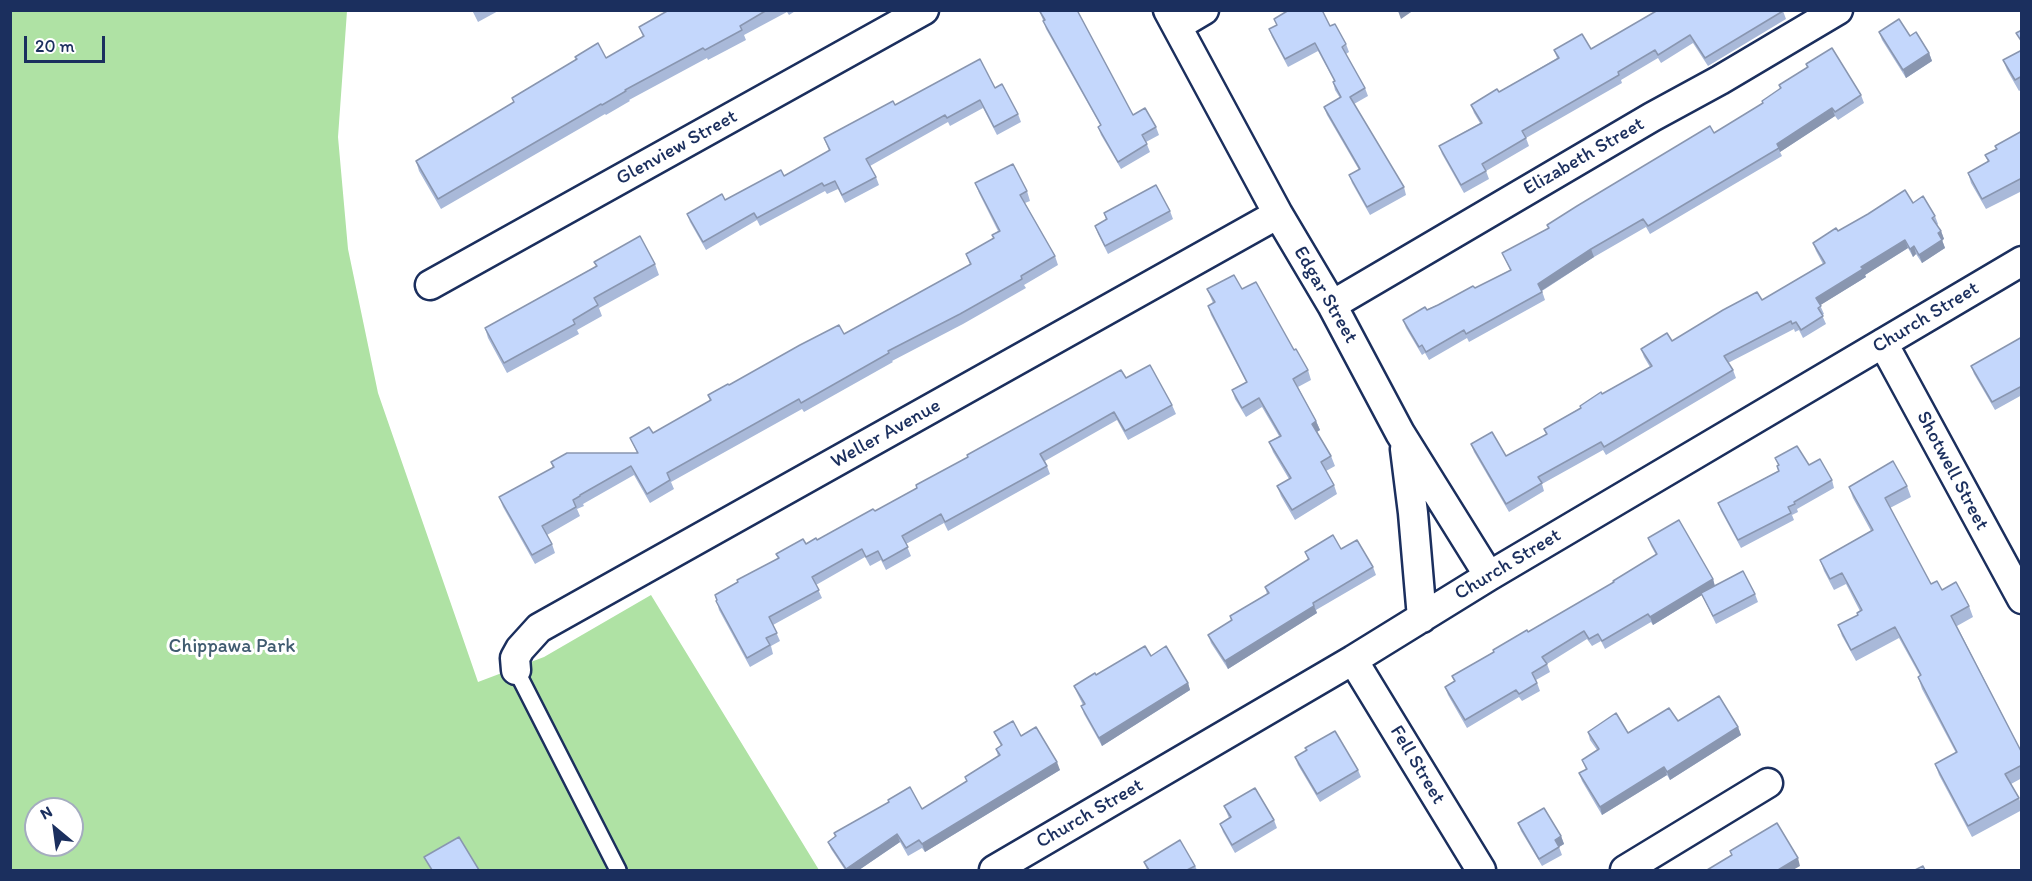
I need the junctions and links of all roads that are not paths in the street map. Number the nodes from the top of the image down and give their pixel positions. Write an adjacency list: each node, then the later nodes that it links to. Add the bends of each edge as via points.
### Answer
1 (924, 10): 7 (street, Glenview Street)
2 (1204, 10): 4 (street)
3 (1838, 10): 8 (street, Elizabeth Street)
4 (1173, 18): 5 (street, Edgar Street)
5 (1278, 214): 8 (street, Edgar Street); 15 (street, Weller Avenue, via 538,628 520,649)
6 (2022, 261): 9 (street, Church Street)
7 (430, 285)
8 (1332, 305): 10 (street, Edgar Street)
9 (1883, 344): 11 (street, Church Street); 12 (street, Shotwell Street)
10 (1400, 433): 11 (street, Edgar Street); 13 (street, via 1407,458)
11 (1489, 576): 13 (street, Church Street)
12 (2022, 599)
13 (1422, 618): 14 (street, Church Street)
14 (1353, 660): 18 (street, Church Street); 19 (street, Fell Street)
15 (516, 670): 17 (lane)
16 (1768, 783): 20 (street)
17 (618, 870)
18 (994, 870)
19 (1481, 870)
20 (1626, 870)

